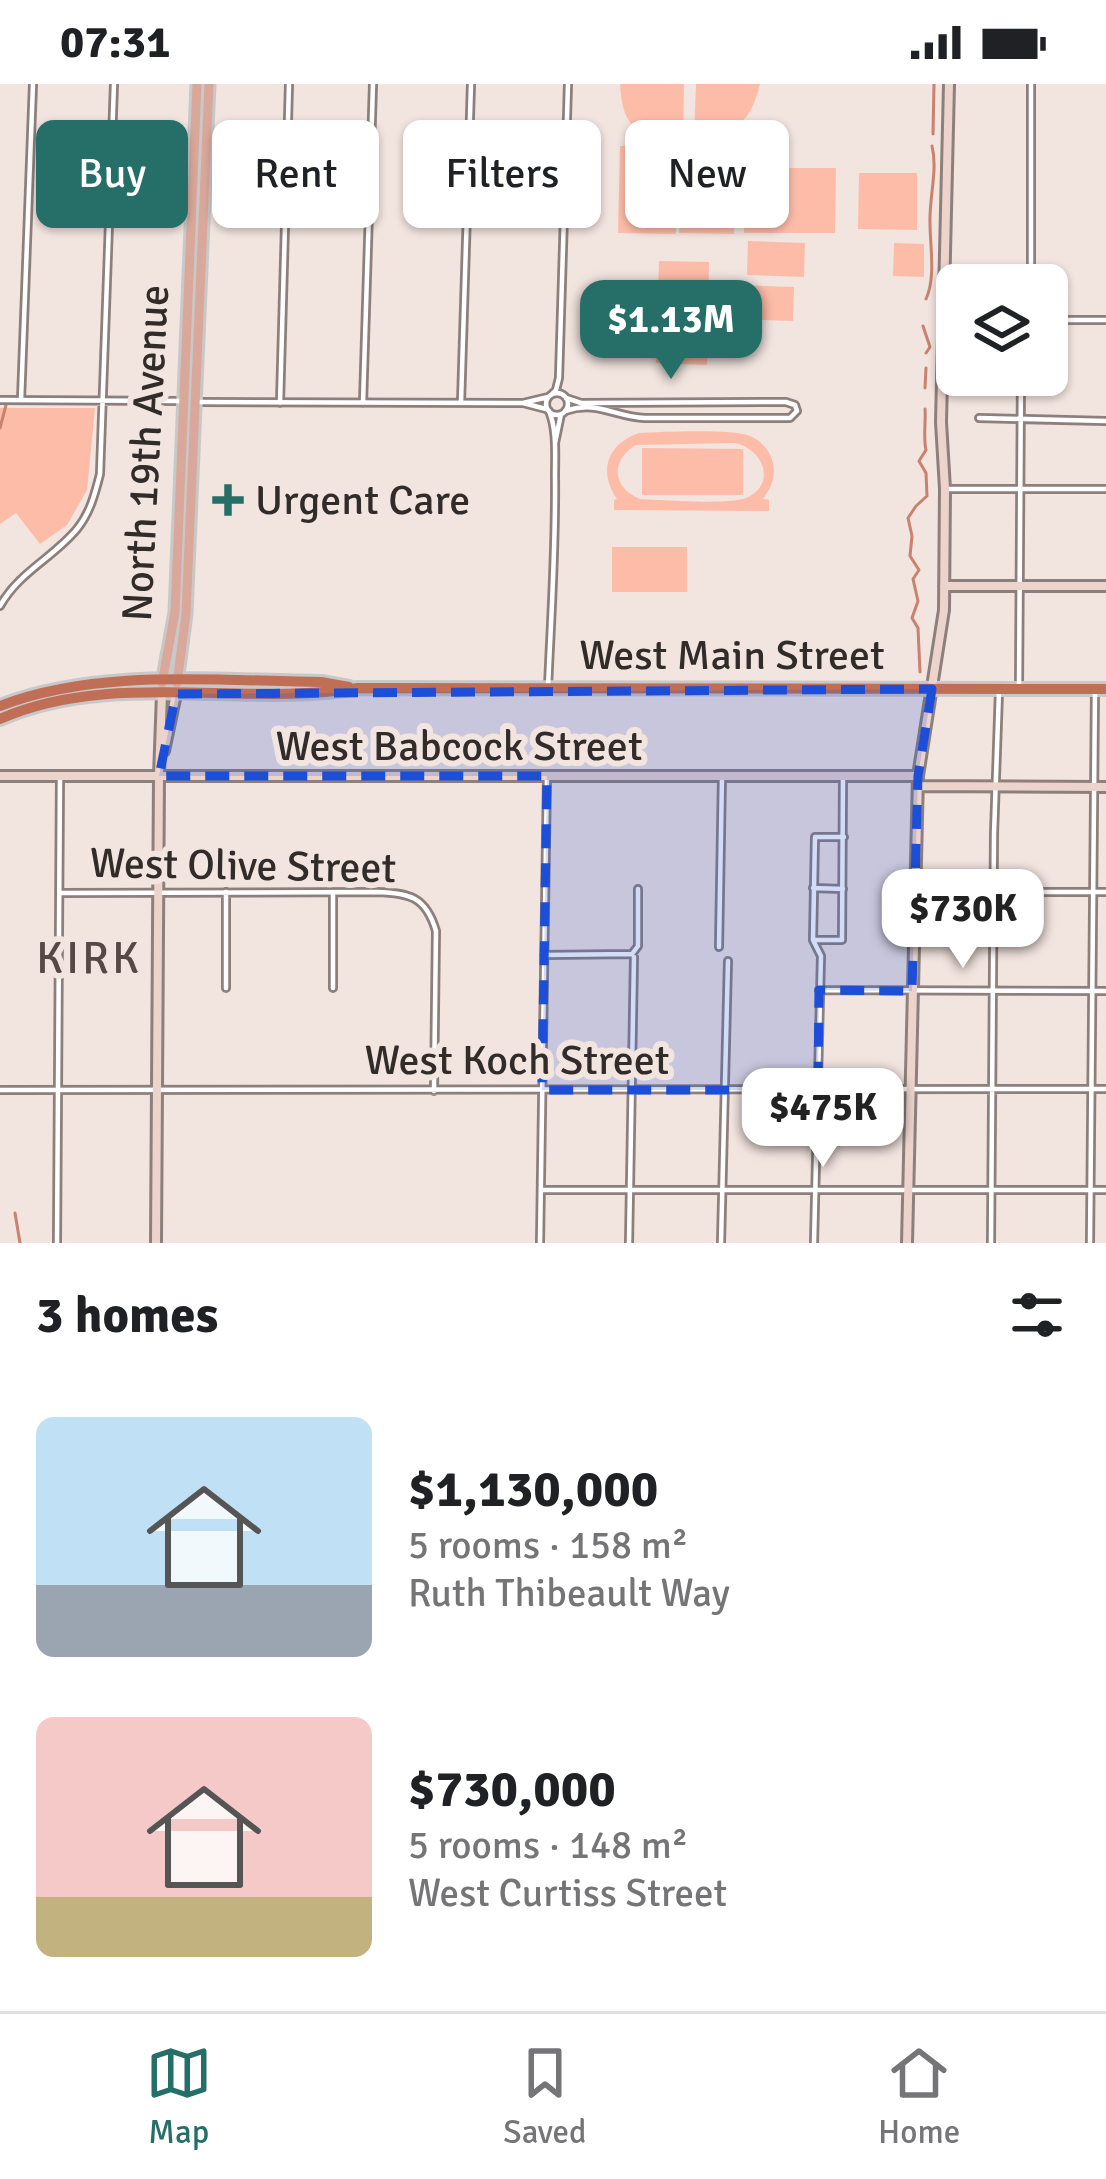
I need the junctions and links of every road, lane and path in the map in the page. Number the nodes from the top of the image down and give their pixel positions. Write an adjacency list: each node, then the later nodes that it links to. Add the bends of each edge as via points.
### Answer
1 (33, 84): 19 (street)
2 (114, 84): 20 (street)
3 (197, 84): 21 (main road, North 19th Avenue)
4 (209, 84): 21 (main road, North 19th Avenue)
5 (289, 84): 22 (street)
6 (373, 84): 23 (street)
7 (471, 84): 24 (street)
8 (568, 84): 14 (street)
9 (949, 84): 32 (street)
10 (1031, 84): 11 (street)
11 (1031, 264)
12 (1068, 320): 13 (street)
13 (1106, 320)
14 (559, 371): 15 (street); 17 (street)
15 (550, 396): 17 (street); 25 (street); 26 (street)
16 (1021, 396): 29 (street)
17 (564, 397): 27 (street); 27 (street, via 785,402 796,411 790,418)
18 (0, 400): 19 (street)
19 (21, 400): 20 (street)
20 (102, 402): 21 (street); 38 (street, via 100,474 88,511)
21 (190, 402): 22 (street); 39 (main road, North 19th Avenue, via 186,614)
22 (280, 403): 23 (street)
23 (363, 403): 24 (street)
24 (461, 403): 25 (street)
25 (523, 403): 26 (street)
26 (548, 410): 27 (street); 31 (street)
27 (563, 412): 31 (street)
28 (980, 418): 29 (street)
29 (1020, 419): 30 (street); 33 (street)
30 (1106, 421)
31 (555, 443): 40 (street)
32 (945, 489): 33 (street); 35 (street)
33 (1020, 489): 34 (street); 36 (street)
34 (1106, 489)
35 (944, 586): 36 (street); 41 (street)
36 (1019, 586): 37 (street); 43 (street)
37 (1106, 586)
38 (0, 606)
39 (169, 688): 40 (highway, West Main Street); 45 (highway, West Main Street, via 80,685); 46 (highway, West Main Street, via 82,697); 49 (street)
40 (548, 688): 41 (highway, West Main Street)
41 (932, 688): 42 (highway, West Main Street); 53 (street)
42 (1000, 689): 43 (highway, West Main Street); 54 (street)
43 (1018, 689): 44 (highway, West Main Street)
44 (1100, 689): 55 (street)
45 (1, 702)
46 (0, 719)
47 (0, 776): 48 (street, West Babcock Street)
48 (60, 776): 49 (street, West Babcock Street); 68 (street)
49 (159, 776): 50 (street, West Babcock Street); 61 (street)
50 (547, 776): 51 (street, West Babcock Street); 71 (street)
51 (722, 776): 52 (street, West Babcock Street); 70 (street)
52 (843, 776): 53 (street, West Babcock Street); 57 (street)
53 (918, 781): 54 (street, West Babcock Street); 64 (street)
54 (997, 787): 55 (street, West Babcock Street); 65 (street)
55 (1094, 787): 56 (street, West Babcock Street); 66 (street)
56 (1106, 787)
57 (844, 837): 58 (street, via 814,837); 60 (street)
58 (813, 888): 60 (street); 69 (street)
59 (638, 889): 71 (street, via 632,954)
60 (843, 889): 69 (street, via 842,940)
61 (159, 892): 62 (street, West Olive Street); 68 (street, West Olive Street); 87 (street)
62 (226, 892): 63 (street, West Olive Street); 74 (street)
63 (333, 892): 75 (street); 88 (street, West Olive Street, via 396,893 431,914)
64 (914, 892): 65 (street); 77 (street)
65 (994, 892): 66 (street); 78 (street)
66 (1093, 892): 67 (street); 79 (street)
67 (1106, 892)
68 (60, 893): 86 (street)
69 (813, 940): 76 (street)
70 (719, 947)
71 (544, 955): 89 (street)
72 (634, 957): 90 (street)
73 (728, 961): 91 (street)
74 (226, 988)
75 (333, 988)
76 (820, 991): 77 (street); 92 (street)
77 (913, 991): 78 (street); 81 (street)
78 (993, 991): 79 (street); 82 (street)
79 (1091, 991): 80 (street); 83 (street)
80 (1106, 991)
81 (910, 1089): 82 (street, West Koch Street); 92 (street, West Koch Street); 97 (street)
82 (992, 1089): 83 (street, West Koch Street); 98 (street)
83 (1090, 1089): 84 (street, West Koch Street); 99 (street)
84 (1106, 1089)
85 (0, 1090): 86 (street, West Koch Street)
86 (58, 1090): 87 (street, West Koch Street); 101 (street)
87 (158, 1090): 88 (street, West Koch Street); 102 (street)
88 (434, 1090): 89 (street, West Koch Street)
89 (542, 1090): 90 (street, West Koch Street); 93 (street)
90 (632, 1090): 91 (street, West Koch Street); 94 (street)
91 (725, 1090): 92 (street, West Koch Street); 95 (street)
92 (818, 1090): 96 (street)
93 (541, 1190): 94 (street); 103 (street)
94 (630, 1190): 95 (street); 104 (street)
95 (723, 1190): 96 (street); 105 (street)
96 (815, 1190): 97 (street); 106 (street)
97 (908, 1190): 98 (street); 107 (street)
98 (991, 1190): 99 (street); 108 (street)
99 (1090, 1190): 100 (street); 109 (street)
100 (1106, 1190)
101 (58, 1243)
102 (156, 1243)
103 (540, 1243)
104 (629, 1243)
105 (722, 1243)
106 (814, 1243)
107 (907, 1243)
108 (991, 1243)
109 (1090, 1243)

